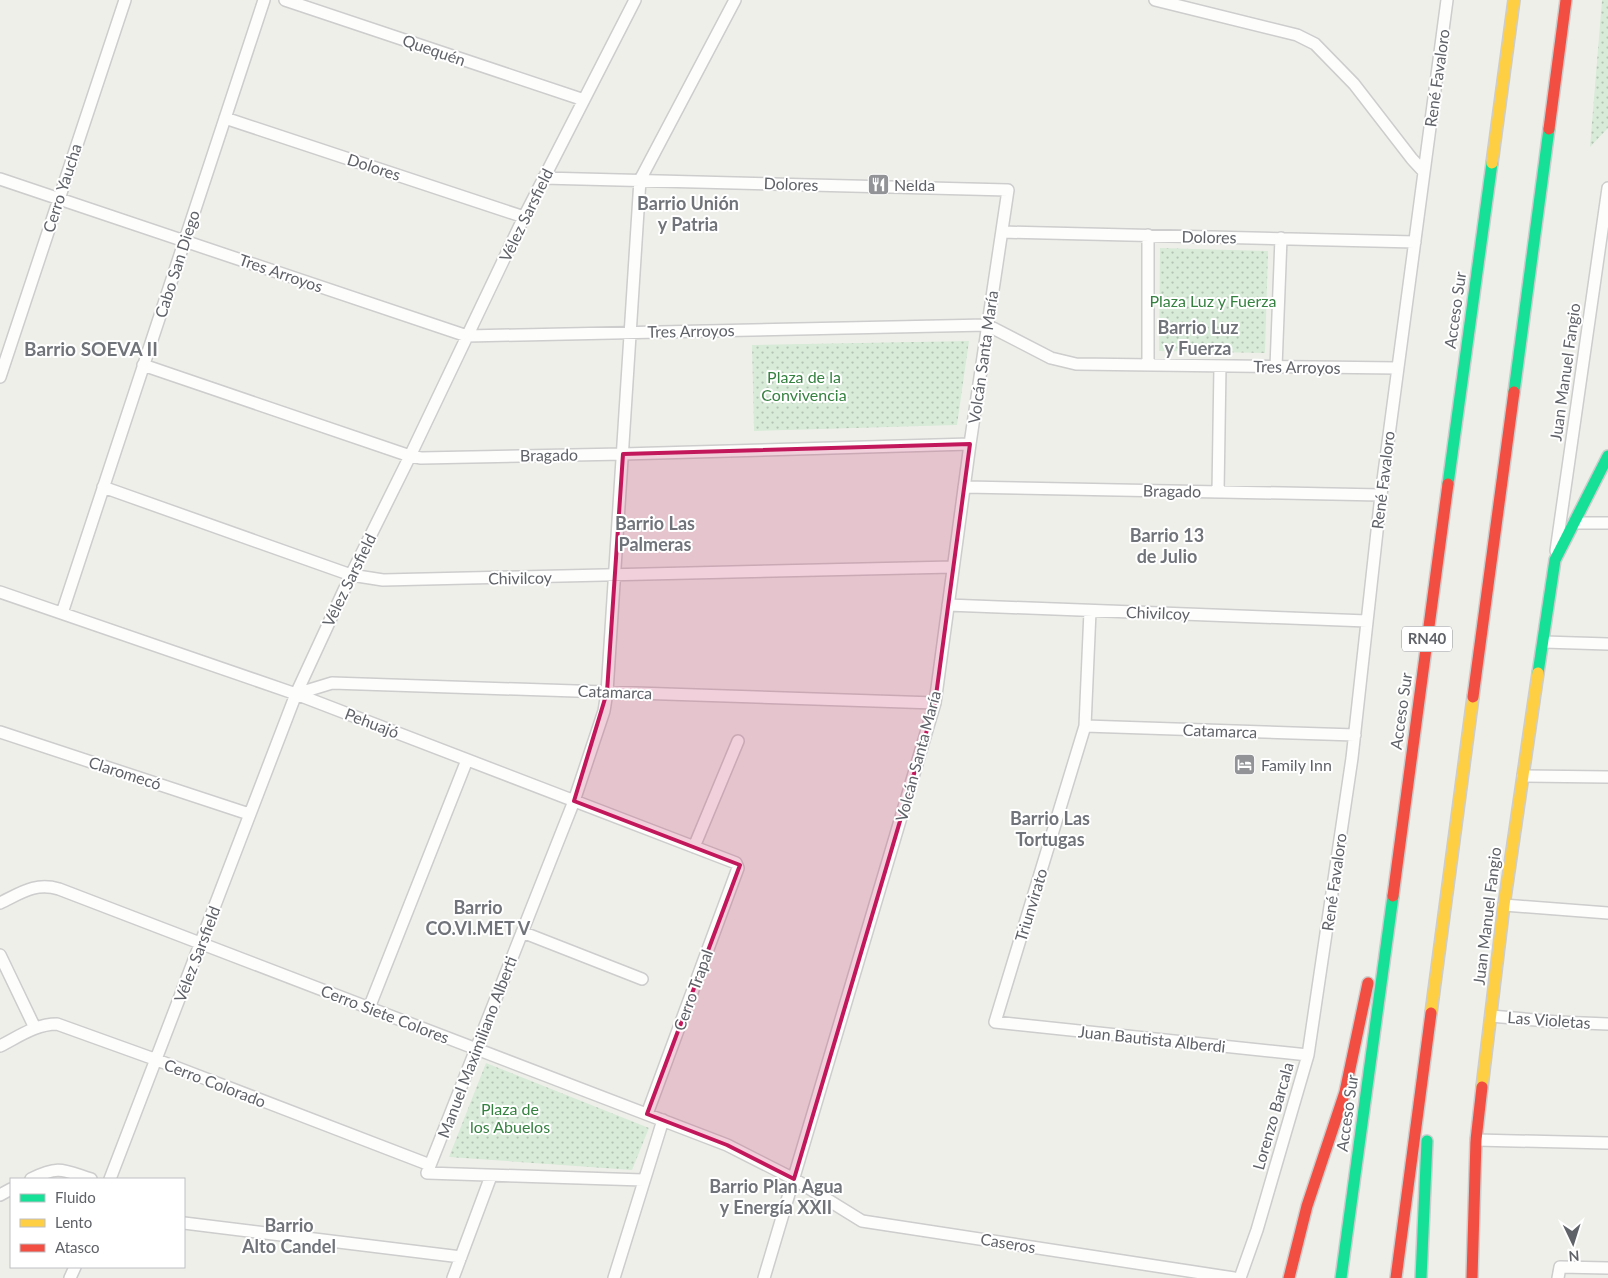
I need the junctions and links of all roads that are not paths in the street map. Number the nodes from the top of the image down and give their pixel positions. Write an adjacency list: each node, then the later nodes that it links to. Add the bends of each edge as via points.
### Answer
1 (125, 0): 18 (street, Cerro Yaucha)
2 (264, 0): 11 (street, Cabo San Diego)
3 (285, 0): 10 (street, Quequén)
4 (634, 0): 10 (street, Vélez Sarsfield)
5 (735, 0): 15 (street, Manuel Maximiliano Alberti)
6 (1156, 0): 12 (street, via 1297,36 1315,44 1354,84)
7 (1447, 0): 12 (street, René Favaloro)
8 (1514, 0): 67 (main road, Acceso Sur / RN40)
9 (1566, 0): 73 (main road)
10 (584, 100): 13 (street, Vélez Sarsfield)
11 (225, 118): 19 (street, Dolores); 23 (street, Cabo San Diego)
12 (1424, 172): 24 (street, René Favaloro)
13 (543, 178): 15 (street, Dolores); 19 (street, Vélez Sarsfield)
14 (0, 179): 18 (street, Tres Arroyos)
15 (640, 180): 17 (street, Dolores); 26 (street, Manuel Maximiliano Alberti)
16 (1608, 188): 44 (street, Juan Manuel Fangio)
17 (1008, 190): 20 (street, Volcán Santa María)
18 (58, 198): 23 (street, Tres Arroyos); 33 (street, Cerro Yaucha)
19 (524, 217): 27 (street, Vélez Sarsfield)
20 (1002, 232): 21 (street, Dolores); 25 (street, Volcán Santa María)
21 (1148, 235): 22 (street, Dolores); 29 (street)
22 (1281, 238): 24 (street, Dolores); 31 (street)
23 (184, 241): 27 (street, Tres Arroyos); 28 (street, Cabo San Diego)
24 (1415, 242): 32 (street, René Favaloro)
25 (988, 325): 26 (street, Tres Arroyos); 29 (street, Tres Arroyos, via 1063,362); 34 (street, Volcán Santa María)
26 (630, 332): 27 (street, Tres Arroyos); 35 (street, Manuel Maximiliano Alberti)
27 (468, 336): 36 (street, Vélez Sarsfield)
28 (143, 365): 36 (street, Bragado); 38 (street, Cabo San Diego)
29 (1148, 365): 30 (street, Tres Arroyos)
30 (1220, 366): 31 (street, Tres Arroyos); 40 (street)
31 (1276, 366): 32 (street, Tres Arroyos)
32 (1398, 368): 41 (street, René Favaloro)
33 (0, 377)
34 (970, 444): 35 (street, Bragado); 39 (street, Volcán Santa María)
35 (623, 454): 36 (street, Bragado); 47 (street, Manuel Maximiliano Alberti)
36 (410, 456): 46 (street, Vélez Sarsfield)
37 (1608, 456): 42 (main road)
38 (103, 487): 46 (street, Chivilcoy); 51 (street, Cabo San Diego)
39 (964, 487): 40 (street, Bragado); 45 (street, Volcán Santa María)
40 (1218, 492): 41 (street, Bragado)
41 (1380, 495): 52 (street, René Favaloro)
42 (1574, 523): 43 (street); 44 (main road, Juan Manuel Fangio)
43 (1608, 523)
44 (1555, 560): 53 (main road, Juan Manuel Fangio)
45 (953, 567): 47 (street, Chivilcoy); 49 (street, Volcán Santa María)
46 (351, 575): 47 (street, Chivilcoy, via 383,580); 56 (street, Vélez Sarsfield)
47 (614, 576): 55 (street, Manuel Maximiliano Alberti)
48 (0, 592): 51 (street, Pehuajó)
49 (948, 605): 50 (street, Chivilcoy); 57 (street, Volcán Santa María)
50 (1090, 610): 52 (street, Chivilcoy); 58 (street, Triunvirato)
51 (62, 613): 56 (street, Pehuajó)
52 (1367, 620): 60 (street, René Favaloro)
53 (1544, 642): 54 (street); 63 (main road, Juan Manuel Fangio)
54 (1608, 644)
55 (607, 692): 56 (street, Catamarca, via 332,683); 57 (street, Catamarca); 65 (street, Manuel Maximiliano Alberti, via 604,711)
56 (296, 694): 62 (street, Pehuajó); 66 (street, Vélez Sarsfield)
57 (936, 703): 98 (street, Volcán Santa María)
58 (1085, 726): 60 (street, Catamarca); 81 (street, Triunvirato)
59 (0, 732): 66 (street, Claromecó)
60 (1355, 735): 77 (street, René Favaloro)
61 (738, 742): 68 (street)
62 (467, 760): 65 (street, Pehuajó); 79 (street)
63 (1523, 776): 64 (street); 71 (main road, Juan Manuel Fangio)
64 (1608, 777)
65 (574, 801): 68 (street, Pehuajó); 74 (street, Manuel Maximiliano Alberti)
66 (249, 814): 75 (street, Vélez Sarsfield)
67 (1401, 829): 108 (main road, via 1345,1092 1307,1206); 109 (main road, Acceso Sur / RN40)
68 (694, 847): 69 (street, Pehuajó)
69 (738, 866): 88 (street, Cerro Trapal)
70 (0, 903): 75 (street, Cerro Siete Colores, via 31,888 52,887)
71 (1504, 905): 72 (street); 80 (main road, Juan Manuel Fangio)
72 (1608, 913)
73 (1443, 929): 110 (main road); 111 (main road, via 1428,1122)
74 (522, 932): 78 (street); 85 (street, Manuel Maximiliano Alberti)
75 (202, 942): 79 (street, Cerro Siete Colores); 87 (street, Vélez Sarsfield)
76 (0, 956): 83 (street)
77 (1323, 960): 86 (street, Lorenzo Barcala)
78 (642, 979)
79 (369, 1008): 85 (street, Cerro Siete Colores)
80 (1491, 1016): 82 (street, Las Violetas); 90 (main road, Juan Manuel Fangio)
81 (995, 1022): 86 (street, Juan Bautista Alberdi)
82 (1608, 1024)
83 (35, 1028): 84 (street, Cerro Colorado); 87 (street, Cerro Colorado, via 57,1024)
84 (0, 1046)
85 (476, 1050): 88 (street, Cerro Siete Colores); 92 (street, Manuel Maximiliano Alberti)
86 (1308, 1055): 107 (street, Lorenzo Barcala)
87 (157, 1060): 92 (street, Cerro Colorado); 96 (street, Vélez Sarsfield)
88 (647, 1114): 89 (street, Cerro Siete Colores)
89 (663, 1120): 97 (street); 98 (street, Cerro Siete Colores, via 727,1145)
90 (1476, 1140): 91 (street); 112 (main road, Juan Manuel Fangio)
91 (1608, 1143)
92 (429, 1169): 93 (street, Cerro Colorado)
93 (491, 1176): 97 (street, Cerro Colorado); 100 (street)
94 (33, 1178): 95 (street, via 52,1170 64,1170)
95 (88, 1178)
96 (110, 1178)
97 (643, 1180): 104 (street)
98 (794, 1180): 105 (street, Volcán Santa María); 106 (street, Caseros, via 862,1221)
99 (185, 1223): 100 (street)
100 (461, 1257): 103 (street)
101 (1608, 1268): 102 (street)
102 (1559, 1272)
103 (453, 1278)
104 (614, 1278)
105 (764, 1278)
106 (1234, 1278)
107 (1240, 1278)
108 (1289, 1278)
109 (1341, 1278)
110 (1396, 1278)
111 (1421, 1278)
112 (1472, 1278)

